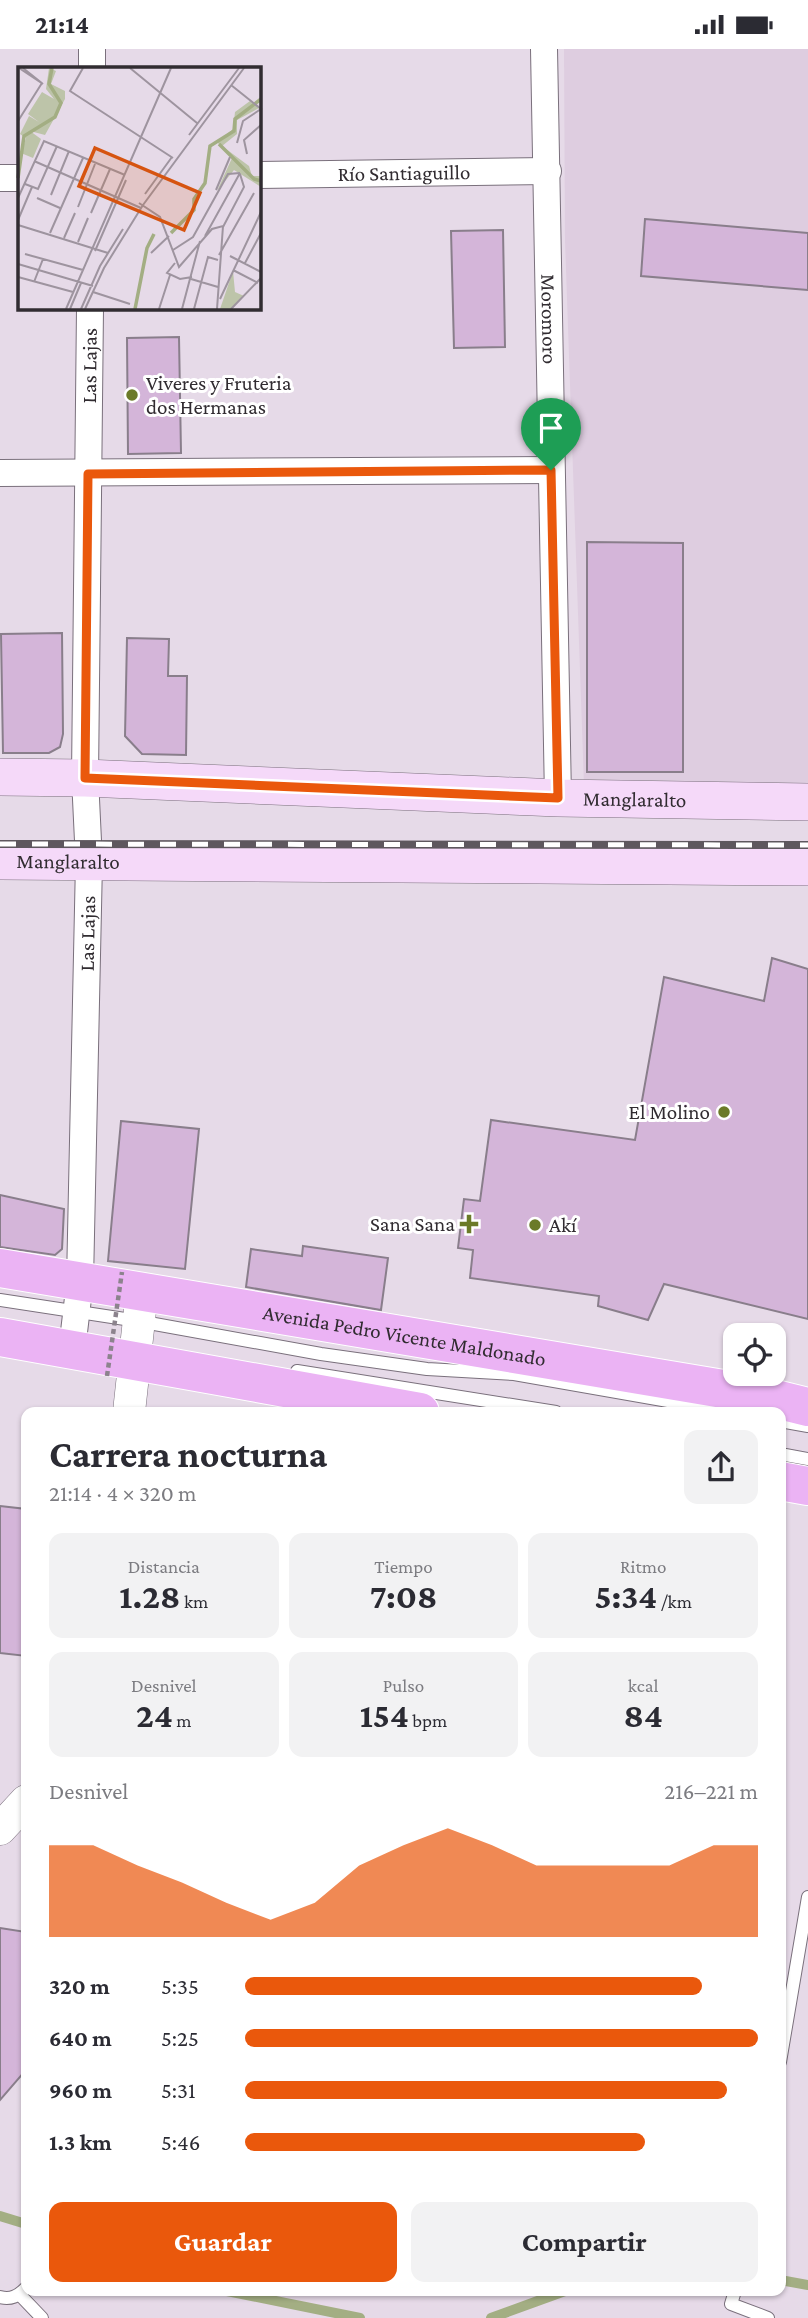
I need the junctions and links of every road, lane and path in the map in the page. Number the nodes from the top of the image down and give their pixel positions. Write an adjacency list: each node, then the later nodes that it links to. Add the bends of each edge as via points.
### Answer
1 (92, 49): 3 (street)
2 (544, 49): 4 (street, Moromoro)
3 (92, 67)
4 (548, 170): 5 (street, Río Santiaguillo); 9 (street, Moromoro)
5 (261, 176)
6 (18, 178): 7 (street)
7 (0, 179)
8 (90, 310): 11 (street, Las Lajas)
9 (551, 470): 11 (street); 14 (street, Moromoro)
10 (0, 473): 11 (street)
11 (88, 474): 13 (street, Las Lajas)
12 (0, 777): 13 (main road, Manglaralto)
13 (85, 778): 14 (main road, Manglaralto); 17 (street, Las Lajas)
14 (558, 798): 15 (main road, Manglaralto)
15 (808, 802)
16 (0, 861): 17 (main road, Manglaralto)
17 (89, 862): 18 (main road, Manglaralto); 21 (street, Las Lajas)
18 (808, 867)
19 (0, 1268): 21 (main road, Avenida Pedro Vicente Maldonado)
20 (0, 1300): 21 (lane)
21 (75, 1325): 22 (main road, Avenida Pedro Vicente Maldonado); 22 (main road, Avenida Pedro Vicente Maldonado); 23 (main road, Avenida Pedro Vicente Maldonado)
22 (131, 1332): 22 (path, bridge); 25 (street); 26 (main road, Avenida Pedro Vicente Maldonado); 28 (lane, via 414,1367 514,1374); 29 (main road, Avenida Pedro Vicente Maldonado, via 759,1395)
23 (0, 1337)
24 (280, 1368): 27 (lane)
25 (129, 1407)
26 (402, 1407)
27 (525, 1407)
28 (702, 1407)
29 (808, 1407)
30 (786, 1422): 31 (lane)
31 (808, 1426)
32 (786, 1455): 33 (lane)
33 (808, 1459)
34 (786, 1482): 35 (main road)
35 (808, 1486)
36 (21, 1806): 37 (street)
37 (0, 1829)
38 (808, 1896): 39 (lane)
39 (786, 2026)
40 (21, 2293): 42 (lane)
41 (26, 2296): 44 (lane)
42 (0, 2297)
43 (733, 2297): 45 (lane)
44 (42, 2318)
45 (768, 2318)

